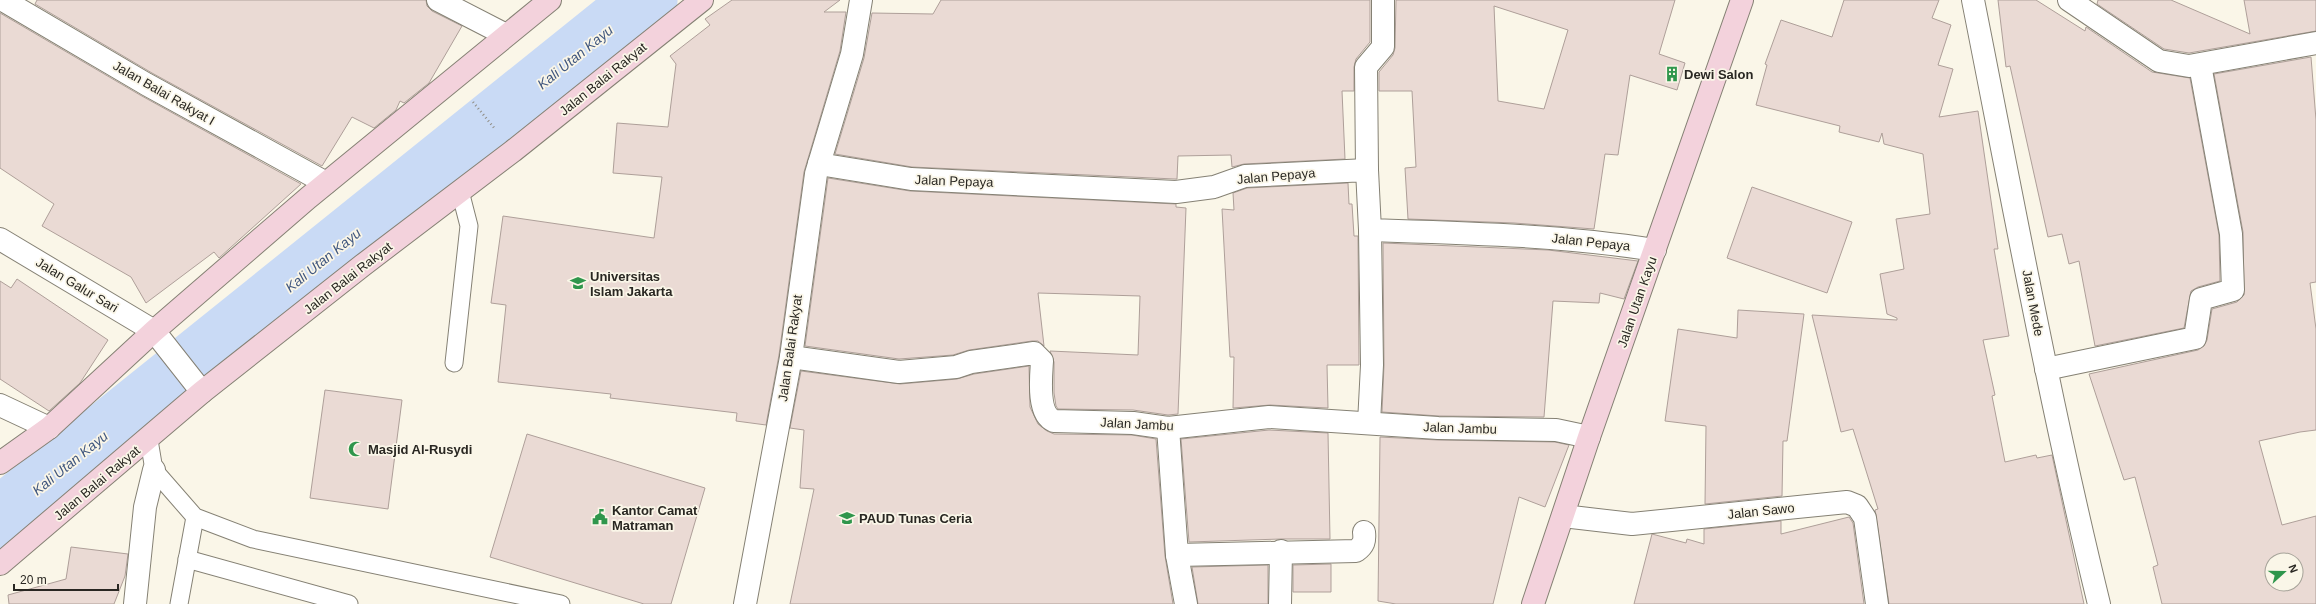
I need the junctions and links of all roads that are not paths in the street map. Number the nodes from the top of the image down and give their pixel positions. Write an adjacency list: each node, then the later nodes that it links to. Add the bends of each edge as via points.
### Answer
1 (3, 0): 15 (street, Jalan Balai Rakyat I, via 146,84)
2 (438, 0): 10 (street)
3 (550, 0): 10 (street)
4 (702, 0): 16 (street, Jalan Balai Rakyat)
5 (861, 0): 13 (street, Jalan Balai Rakyat, via 852,54)
6 (1383, 0): 14 (street, via 1383,46 1366,67)
7 (1742, 0): 19 (street, Jalan Utan Kayu)
8 (1973, 0): 23 (street, Jalan Mede)
9 (2069, 0): 12 (street, via 2159,61 2189,66)
10 (506, 35): 15 (street)
11 (2316, 43): 12 (street)
12 (2200, 65): 23 (street, via 2231,234 2233,290 2201,299 2195,338)
13 (819, 164): 14 (street, Jalan Pepaya, via 912,180 1176,192 1214,187 1245,176); 21 (street, Jalan Balai Rakyat)
14 (1366, 170): 17 (street)
15 (326, 184): 20 (street)
16 (460, 191): 22 (lane, via 469,226); 24 (street, Jalan Balai Rakyat)
17 (1370, 230): 19 (street, Jalan Pepaya, via 1510,234); 26 (street, via 1372,365)
18 (0, 239): 20 (street, Jalan Galur Sari)
19 (1655, 250): 29 (street, Jalan Utan Kayu)
20 (154, 331): 24 (street, Jalan Galur Sari); 27 (street)
21 (791, 357): 28 (street, Jalan Jambu, via 899,372 956,367 972,362 1034,354 1042,361 1041,384 1044,413 1048,419 1054,422 1133,423); 44 (street, Jalan Balai Rakyat)
22 (454, 363)
23 (2046, 369): 49 (street, Jalan Mede)
24 (199, 389): 30 (street, Jalan Balai Rakyat)
25 (0, 405): 27 (street)
26 (1369, 424): 28 (street, Jalan Jambu, via 1269,417); 29 (street, Jalan Jambu, via 1556,430)
27 (49, 428): 31 (street)
28 (1168, 428): 37 (street)
29 (1589, 437): 33 (street, Jalan Utan Kayu)
30 (149, 440): 32 (lane); 39 (street, Jalan Balai Rakyat)
31 (0, 463)
32 (154, 470): 34 (lane); 40 (street, via 144,507)
33 (1564, 516): 47 (street, Jalan Utan Kayu); 48 (street, Jalan Sawo, via 1632,524 1847,502 1857,506 1865,518)
34 (195, 517): 38 (lane); 43 (lane, via 253,539)
35 (1364, 532): 36 (street, via 1365,541 1356,551)
36 (1281, 551): 37 (street); 46 (street)
37 (1177, 554): 45 (street)
38 (187, 559): 41 (lane); 42 (lane)
39 (0, 564)
40 (135, 604)
41 (179, 604)
42 (349, 604)
43 (561, 604)
44 (745, 604)
45 (1186, 604)
46 (1280, 604)
47 (1533, 604)
48 (1877, 604)
49 (2099, 604)

